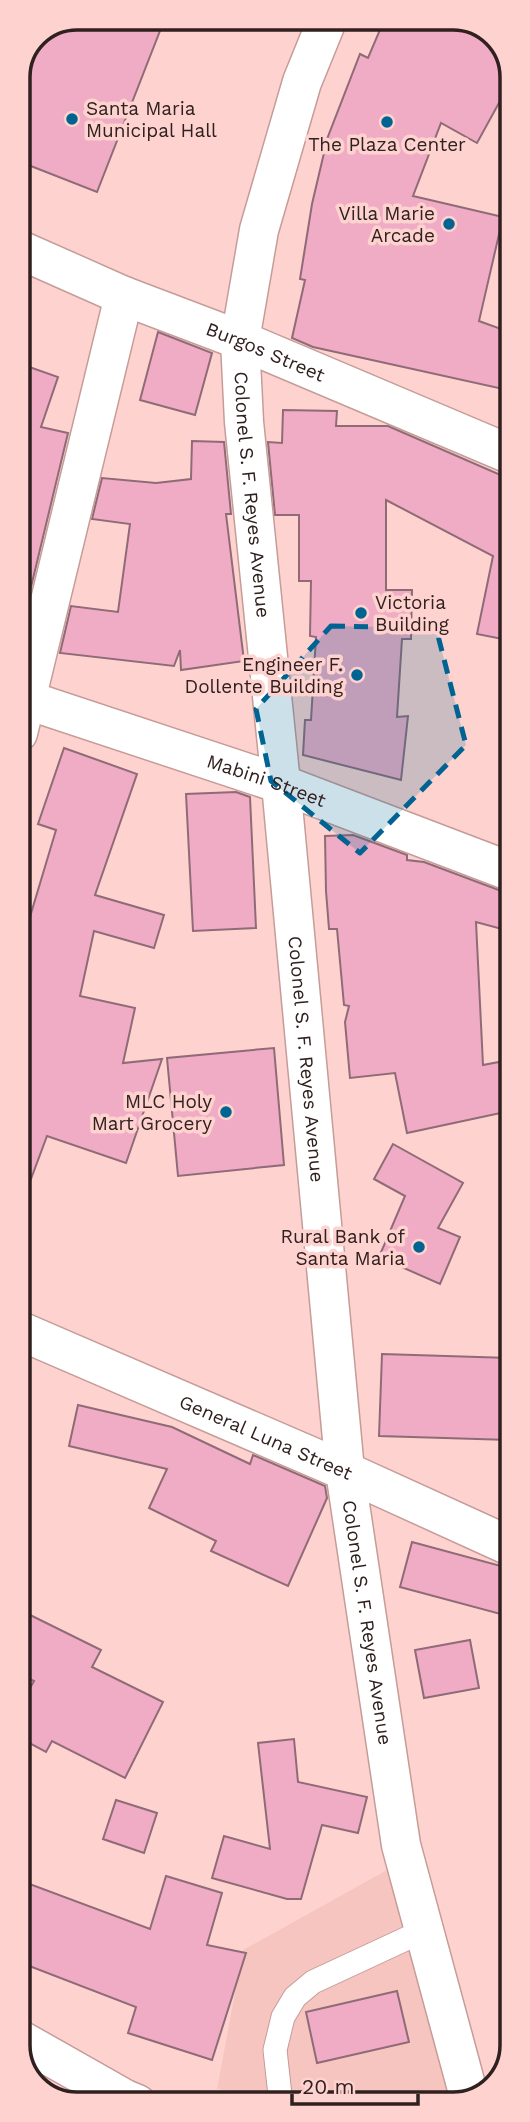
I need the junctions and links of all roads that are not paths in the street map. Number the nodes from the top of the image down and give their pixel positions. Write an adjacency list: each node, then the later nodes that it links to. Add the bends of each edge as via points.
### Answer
1 (323, 30): 4 (street, Colonel S. F. Reyes Avenue, via 302,82 259,230)
2 (30, 253): 3 (street, Burgos Street)
3 (124, 296): 4 (street, Burgos Street); 6 (street)
4 (240, 341): 5 (street, Burgos Street); 8 (street, Colonel S. F. Reyes Avenue)
5 (500, 450)
6 (30, 674)
7 (30, 713): 8 (street, Mabini Street)
8 (281, 784): 9 (street, Mabini Street); 11 (street, Colonel S. F. Reyes Avenue)
9 (500, 867)
10 (30, 1335): 11 (street, General Luna Street)
11 (345, 1471): 12 (street, General Luna Street); 13 (street, Colonel S. F. Reyes Avenue, via 401,1844)
12 (500, 1541)
13 (425, 1930): 15 (street, Colonel S. F. Reyes Avenue); 17 (lane, via 313,1982 295,1997 282,2017 275,2050)
14 (30, 2045): 16 (street)
15 (467, 2090)
16 (113, 2092)
17 (280, 2092)

